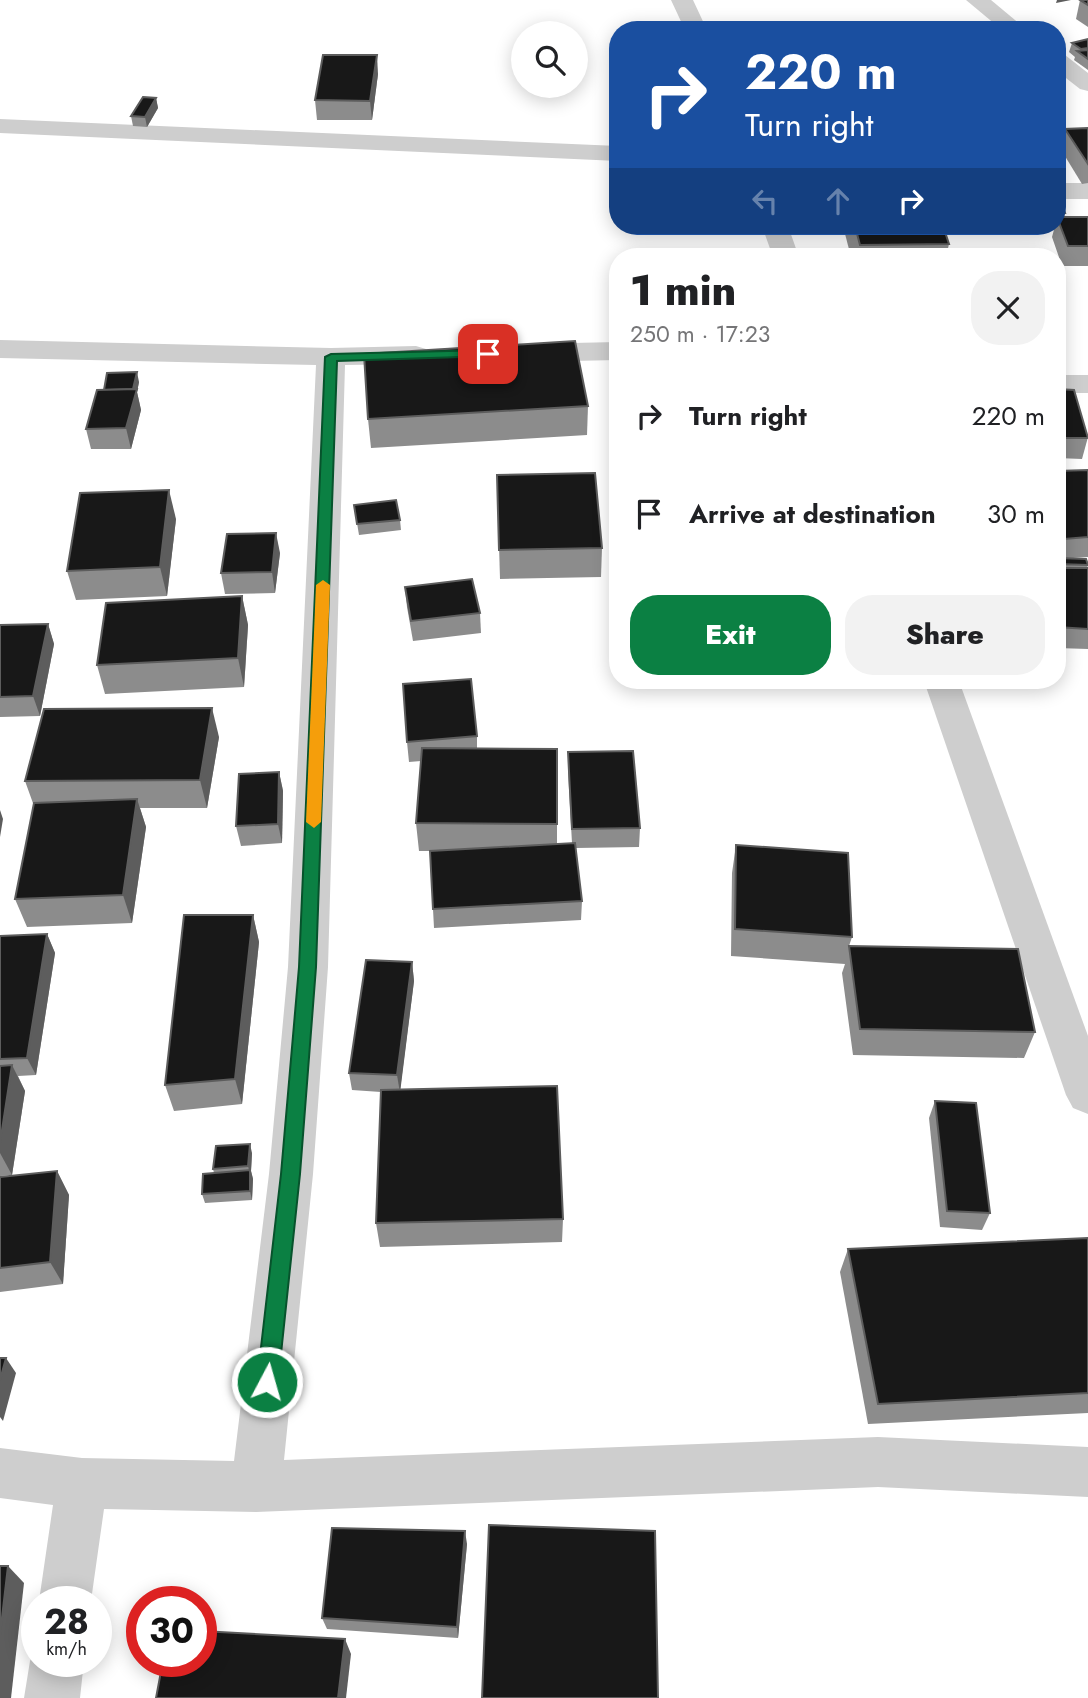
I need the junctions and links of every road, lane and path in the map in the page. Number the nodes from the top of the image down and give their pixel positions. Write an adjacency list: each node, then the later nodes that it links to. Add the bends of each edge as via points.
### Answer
1 (682, 0): 3 (street)
2 (977, 0): 4 (street)
3 (692, 21)
4 (1004, 21)
5 (1066, 67): 6 (street)
6 (1088, 84)
7 (0, 127): 8 (street)
8 (609, 154)
9 (1066, 191): 10 (street)
10 (1088, 191)
11 (0, 349): 15 (street)
12 (609, 351): 13 (street)
13 (495, 354)
14 (440, 355): 15 (street)
15 (331, 357): 23 (street, via 308,967)
16 (1066, 384): 17 (street)
17 (1088, 384)
18 (944, 689): 19 (street)
19 (1088, 1095)
20 (1088, 1472): 23 (street, via 878,1462)
21 (0, 1473): 22 (street)
22 (82, 1483): 23 (street); 24 (street)
23 (256, 1487)
24 (67, 1586)
25 (55, 1677): 26 (street)
26 (52, 1698)

